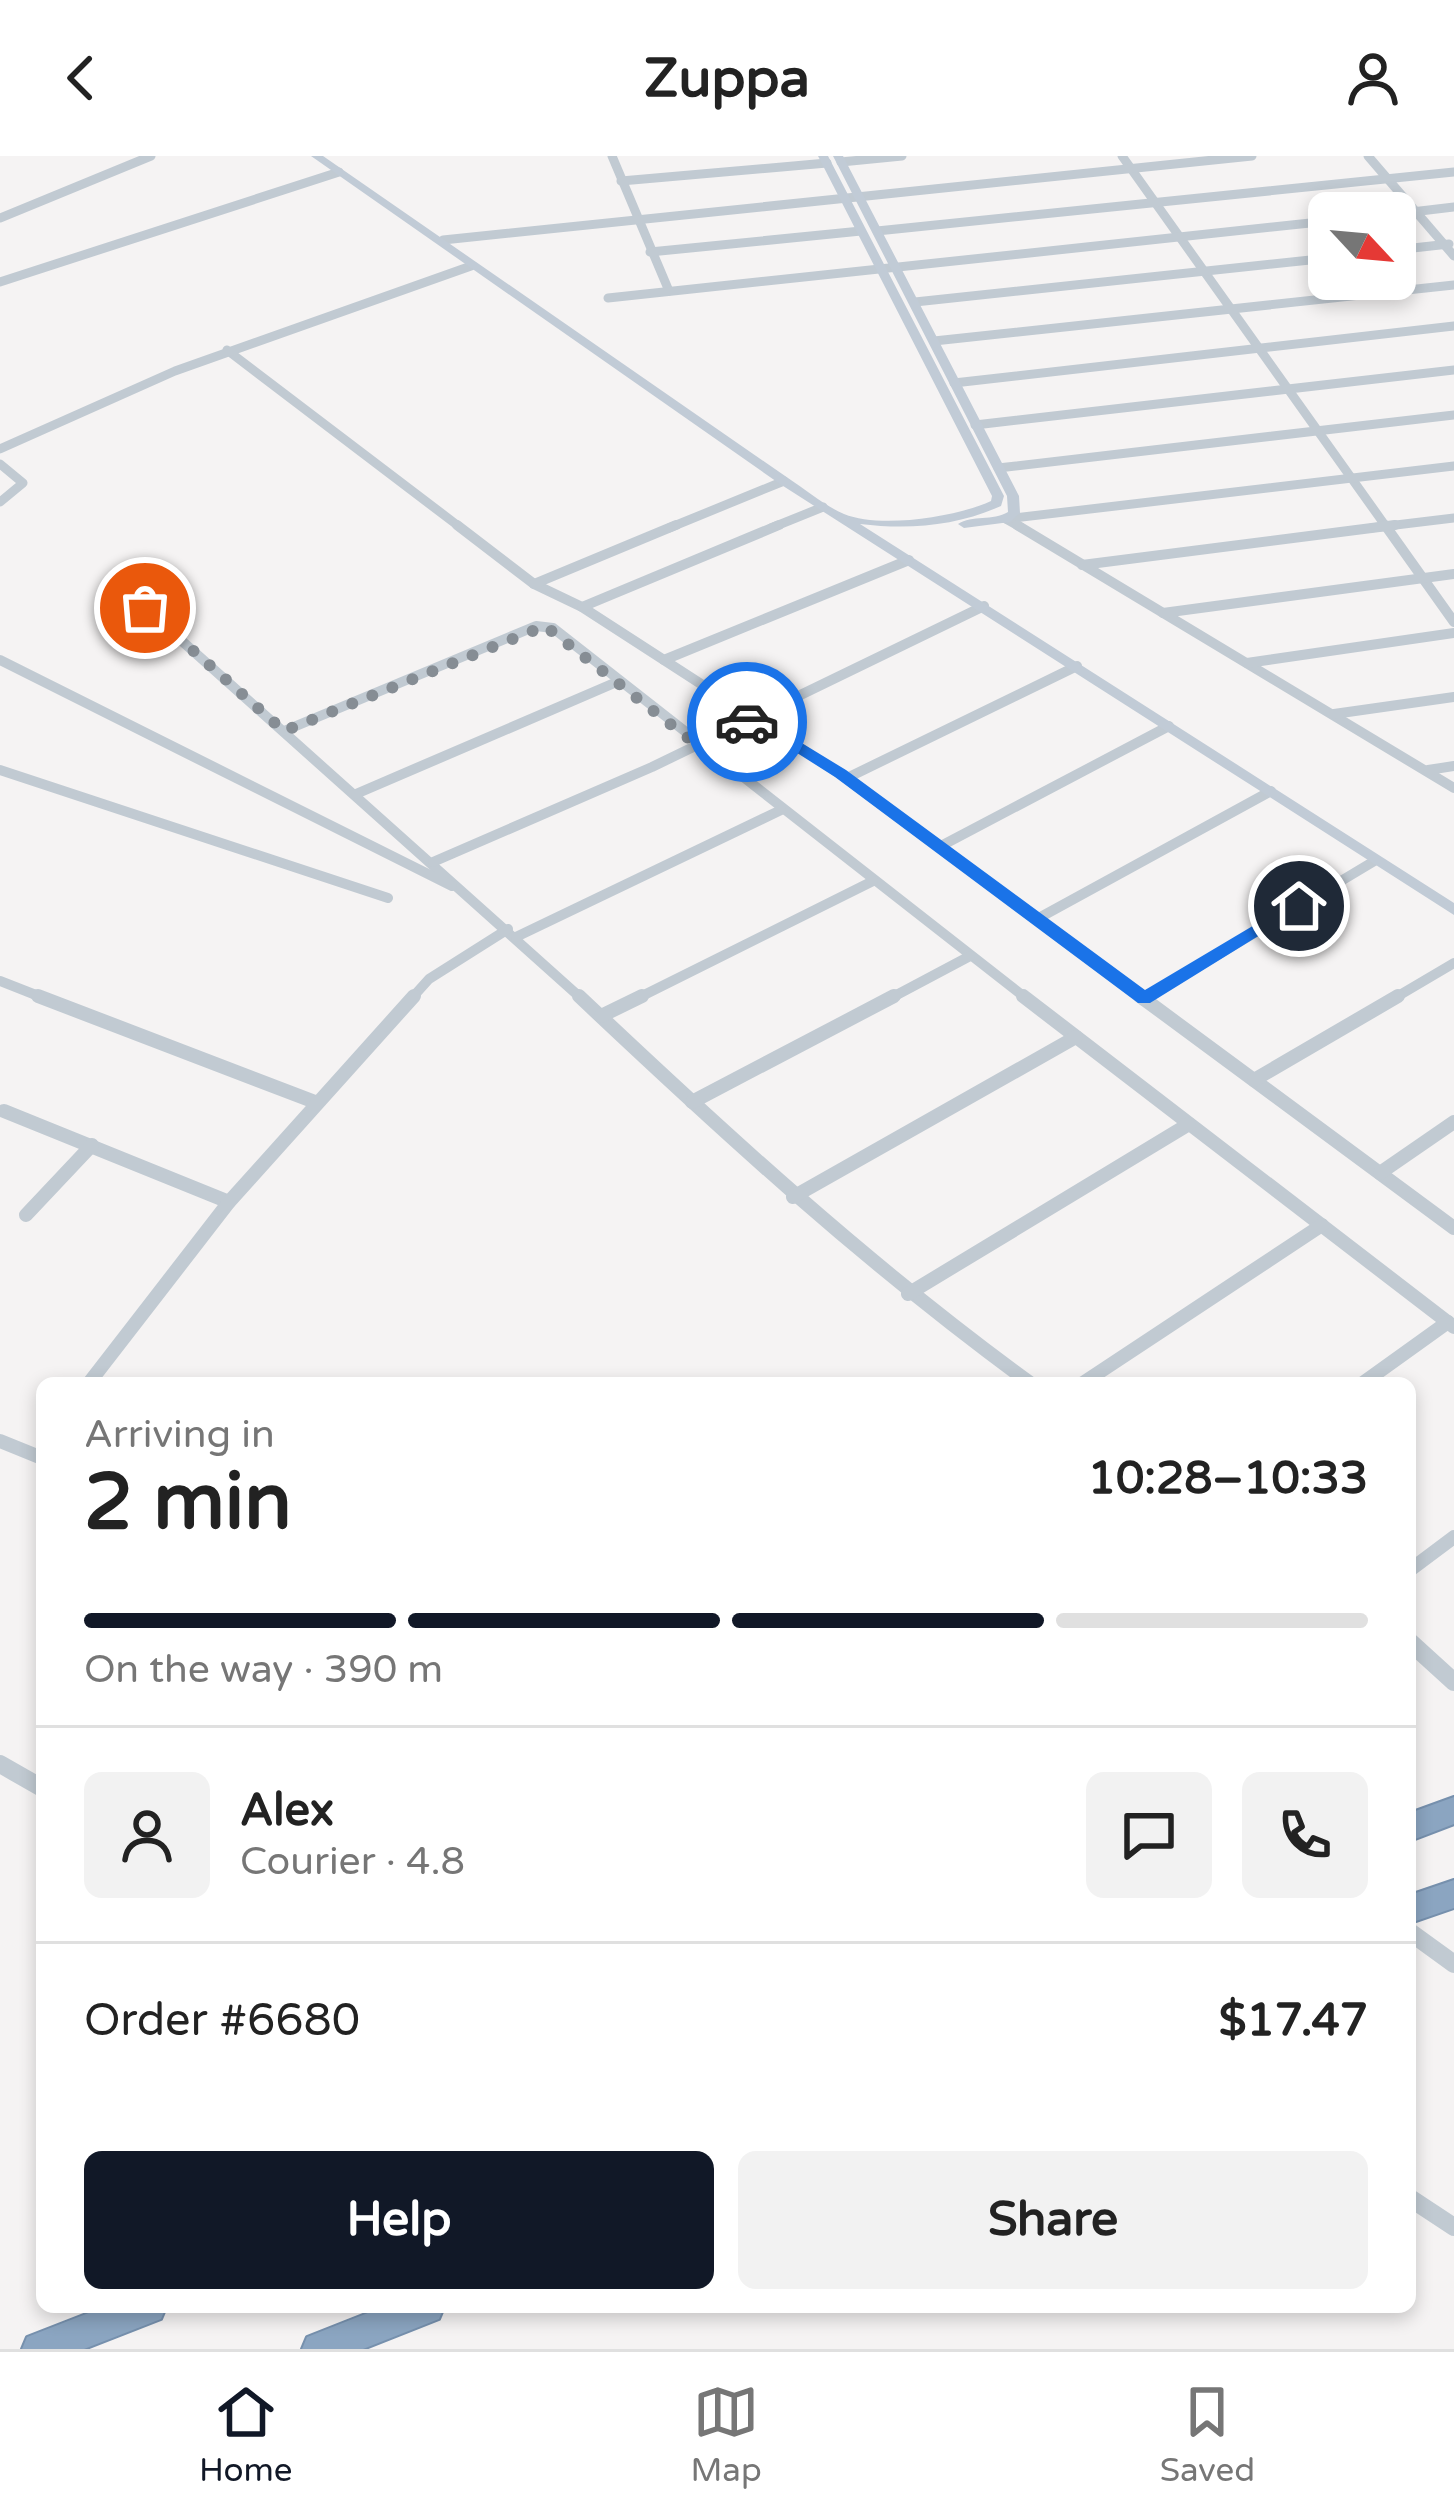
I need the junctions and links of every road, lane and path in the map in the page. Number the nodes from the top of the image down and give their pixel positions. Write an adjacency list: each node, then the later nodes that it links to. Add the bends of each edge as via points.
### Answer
1 (151, 156): 21 (street)
2 (318, 156): 10 (street)
3 (612, 156): 13 (street)
4 (902, 156): 8 (street)
5 (1122, 156): 9 (street)
6 (1252, 156): 9 (street)
7 (1368, 156): 12 (street)
8 (832, 159): 13 (street); 15 (street); 16 (street)
9 (1130, 166): 15 (street); 17 (street)
10 (339, 172): 27 (street); 37 (street)
11 (1454, 172): 12 (street)
12 (1390, 179): 14 (street); 17 (street)
13 (621, 181): 22 (street)
14 (1400, 192)
15 (857, 195): 16 (street); 25 (street)
16 (842, 196): 22 (street); 24 (street)
17 (1154, 200): 25 (street); 26 (street)
18 (1454, 207): 19 (street)
19 (1416, 212)
20 (1416, 213): 28 (street)
21 (0, 218)
22 (634, 219): 27 (street); 30 (street)
23 (1308, 222): 26 (street)
24 (861, 231): 30 (street); 35 (street)
25 (877, 231): 34 (street)
26 (1174, 236): 34 (street); 36 (street)
27 (442, 240): 33 (street)
28 (1449, 244): 29 (street); 31 (street)
29 (1416, 248)
30 (650, 251): 39 (street)
31 (1454, 256)
32 (1308, 260): 36 (street)
33 (471, 266): 46 (street); 58 (street)
34 (896, 267): 35 (street); 41 (street)
35 (880, 268): 39 (street); 61 (street, via 998,500 918,524)
36 (1200, 272): 41 (street); 42 (street)
37 (0, 282)
38 (1454, 285): 42 (street)
39 (669, 291): 40 (street)
40 (608, 298)
41 (915, 302): 44 (street)
42 (1227, 309): 44 (street); 45 (street)
43 (1454, 326): 45 (street)
44 (934, 341): 48 (street)
45 (1254, 347): 48 (street); 49 (street)
46 (227, 350): 53 (street); 70 (street)
47 (1454, 370): 49 (street)
48 (954, 383): 51 (street)
49 (1282, 387): 51 (street); 52 (street)
50 (1454, 415): 52 (street)
51 (975, 425): 56 (street)
52 (1316, 433): 56 (street); 57 (street)
53 (0, 449)
54 (0, 464): 59 (street, via 23,483)
55 (1454, 466): 57 (street)
56 (998, 468): 63 (street, via 1016,506)
57 (1348, 479): 63 (street); 64 (street)
58 (784, 481): 60 (street); 70 (street)
59 (0, 502)
60 (824, 507): 61 (street); 72 (street)
61 (843, 518): 65 (street)
62 (1454, 518): 64 (street)
63 (1006, 519): 65 (street, via 919,528); 67 (street)
64 (1384, 527): 67 (street); 69 (street)
65 (886, 546): 66 (street)
66 (909, 560): 71 (street); 78 (street)
67 (1082, 566): 74 (street)
68 (1454, 574): 69 (street)
69 (1422, 578): 74 (street); 75 (street)
70 (534, 584): 72 (street)
71 (984, 606): 80 (street); 84 (street)
72 (582, 607): 78 (street)
73 (145, 608): 86 (street)
74 (1163, 613): 79 (street)
75 (1454, 622)
76 (1454, 633): 79 (street)
77 (0, 660): 101 (street)
78 (664, 660): 84 (street)
79 (1247, 663): 83 (street)
80 (1077, 666): 85 (street); 91 (street)
81 (619, 681): 86 (street, via 553,628 536,626); 87 (street); 94 (street)
82 (1454, 697): 83 (street)
83 (1334, 715): 90 (street)
84 (754, 718): 87 (street); 91 (street)
85 (1169, 726): 93 (street); 96 (street)
86 (284, 731): 94 (street)
87 (697, 745): 95 (street); 98 (street)
88 (1454, 766): 90 (street)
89 (0, 770): 100 (street)
90 (1428, 770): 92 (street)
91 (847, 778): 96 (street)
92 (1454, 788)
93 (1271, 791): 97 (street); 103 (street)
94 (356, 794): 98 (street)
95 (781, 810): 99 (street); 104 (street)
96 (939, 847): 103 (street)
97 (1376, 860): 102 (street); 108 (street)
98 (433, 862): 101 (street)
99 (873, 880): 105 (street); 109 (street)
100 (388, 898)
101 (477, 900): 104 (street)
102 (1454, 910)
103 (1037, 920): 108 (street)
104 (512, 933): 109 (street); 112 (street, via 429,980)
105 (970, 956): 110 (street); 113 (street)
106 (1454, 963): 111 (street)
107 (0, 981): 112 (street)
108 (1144, 999): 111 (street)
109 (601, 1016): 113 (street)
110 (1076, 1037): 116 (street); 119 (street)
111 (1254, 1080): 118 (street)
112 (315, 1102): 120 (street)
113 (692, 1102): 119 (street)
114 (4, 1112): 117 (street)
115 (1454, 1122): 118 (street)
116 (1189, 1124): 122 (street); 124 (street)
117 (92, 1145): 120 (street); 121 (street)
118 (1380, 1173): 123 (street)
119 (793, 1197): 124 (street)
120 (229, 1202): 126 (street)
121 (26, 1215)
122 (1322, 1226): 125 (street); 128 (street)
123 (1454, 1228)
124 (908, 1294): 127 (street)
125 (1451, 1325): 129 (street)
126 (94, 1377)
127 (1022, 1377)
128 (1092, 1377)
129 (1372, 1377)
130 (0, 1441): 131 (street)
131 (36, 1451)
132 (1454, 1537): 133 (street)
133 (1416, 1566)
134 (1416, 1647): 135 (street)
135 (1454, 1682)
136 (0, 1764): 137 (street)
137 (36, 1785)
138 (1454, 1810): 139 (highway)
139 (1416, 1825)
140 (1454, 1894): 141 (highway)
141 (1416, 1907)
142 (1416, 1936): 143 (street)
143 (1454, 1964)
144 (1416, 2202): 145 (street)
145 (1454, 2227)
146 (133, 2313): 148 (highway)
147 (412, 2313): 149 (highway)
148 (39, 2349)
149 (319, 2349)

